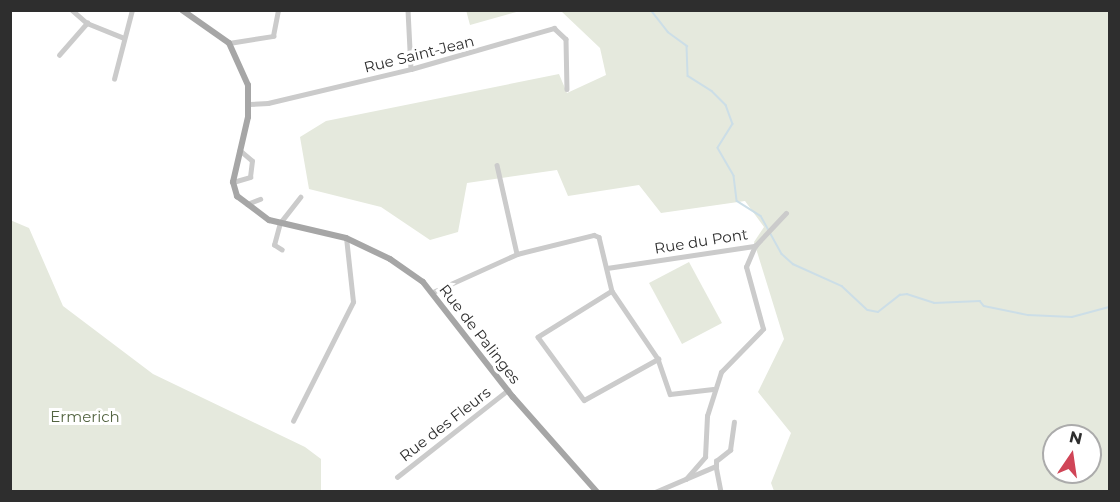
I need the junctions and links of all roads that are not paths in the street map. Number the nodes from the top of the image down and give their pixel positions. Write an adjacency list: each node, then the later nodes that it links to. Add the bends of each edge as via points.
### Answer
1 (72, 10): 6 (street)
2 (132, 10): 7 (street)
3 (278, 10): 8 (street, via 273,36)
4 (408, 10): 10 (street)
5 (186, 11): 8 (main road)
6 (87, 23): 7 (street); 9 (street)
7 (124, 38): 11 (street)
8 (229, 43): 13 (main road, via 248,85)
9 (59, 55)
10 (411, 69): 12 (street, Rue Saint-Jean, via 554,28 566,39); 13 (street, Rue Saint-Jean, via 268,103)
11 (114, 79)
12 (567, 88)
13 (249, 104): 14 (main road)
14 (240, 151): 16 (main road); 16 (street, via 252,161 250,177)
15 (497, 165): 25 (street)
16 (233, 182): 19 (main road, Rue de Palinges, via 234,192)
17 (300, 196): 21 (street)
18 (260, 199): 19 (street)
19 (247, 204): 21 (main road, Rue de Palinges, via 265,218)
20 (786, 213): 23 (street, Rue du Pont)
21 (280, 223): 22 (main road, Rue de Palinges); 24 (street, via 274,245)
22 (346, 238): 28 (main road, Rue de Palinges, via 390,259); 32 (street, via 353,302)
23 (755, 246): 26 (street, Rue du Pont); 30 (street, via 746,267 763,329 722,372)
24 (282, 250)
25 (517, 254): 26 (street, via 594,235 599,237); 28 (street)
26 (607, 268): 27 (street)
27 (612, 291): 29 (street); 29 (street, via 538,337 584,400)
28 (433, 292): 31 (main road, Rue de Palinges)
29 (657, 359): 30 (street, via 670,394)
30 (713, 389): 36 (street, via 705,457)
31 (508, 390): 35 (street, Rue des Fleurs); 37 (main road, Rue de Palinges)
32 (293, 422)
33 (734, 422): 34 (street, via 730,450 716,461)
34 (716, 466): 36 (street); 39 (street)
35 (397, 477)
36 (686, 479): 38 (street)
37 (597, 492)
38 (655, 492)
39 (721, 492)

